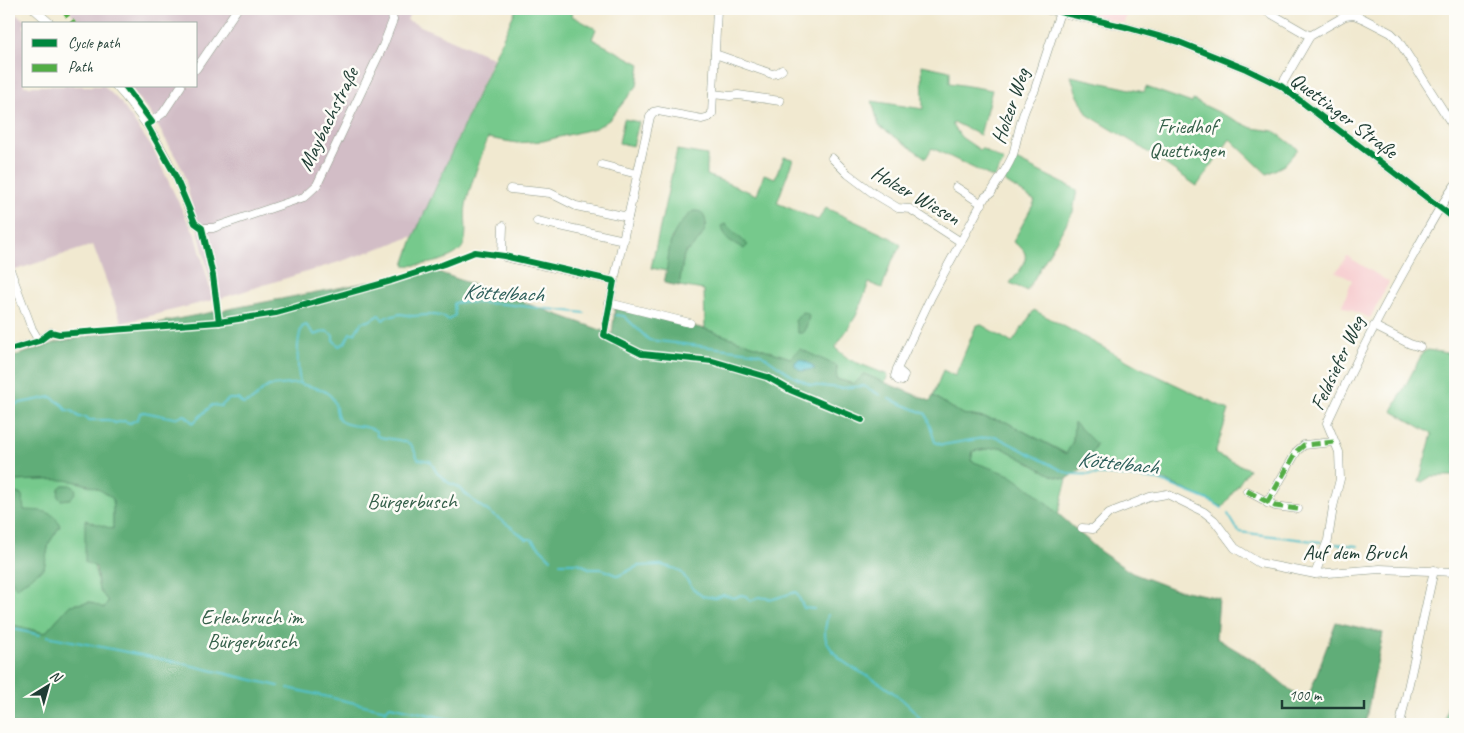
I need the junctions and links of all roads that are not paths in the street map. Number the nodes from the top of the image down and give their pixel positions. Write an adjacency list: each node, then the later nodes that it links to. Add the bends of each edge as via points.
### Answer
1 (28, 9): 11 (street)
2 (34, 9): 11 (street)
3 (237, 9): 15 (street)
4 (390, 9): 22 (street, Maybachstraße, via 393,20 383,46 314,189 304,197 213,228 202,228 195,223 174,174)
5 (717, 9): 14 (street)
6 (1045, 9): 9 (street, Quettinger Straße)
7 (1263, 9): 13 (street)
8 (1452, 9): 10 (main road)
9 (1060, 11): 17 (street, Quettinger Straße, via 1180,42); 30 (street, Holzer Weg, via 1025,110 1014,154)
10 (1455, 14)
11 (43, 17): 12 (street)
12 (48, 22)
13 (1310, 36): 17 (street); 23 (street, via 1349,15 1358,15 1391,33)
14 (716, 54): 16 (street, via 772,74); 20 (street)
15 (198, 65)
16 (782, 70)
17 (1281, 86): 31 (street, Quettinger Straße)
18 (118, 88): 22 (street)
19 (180, 88): 22 (street, via 163,113)
20 (713, 94): 21 (street); 26 (street, via 712,114 707,119 658,111 651,114)
21 (780, 101)
22 (147, 125)
23 (1455, 129)
24 (832, 158): 37 (street, Holzer Wiesen, via 873,193 898,208 910,209)
25 (602, 165): 26 (street)
26 (637, 174): 32 (street)
27 (1455, 185): 31 (street, Feldsiefer Weg)
28 (956, 187): 30 (street)
29 (510, 189): 32 (street, via 545,192 576,206)
30 (982, 204): 37 (street, Holzer Weg)
31 (1440, 207): 33 (street, Quettinger Straße); 42 (street, Feldsiefer Weg)
32 (628, 217): 36 (street)
33 (1455, 219)
34 (537, 221): 36 (street)
35 (503, 226): 39 (street, via 502,254 507,258)
36 (624, 240): 39 (street)
37 (961, 242): 48 (street, Holzer Weg)
38 (9, 267): 45 (street)
39 (614, 280): 40 (street)
40 (610, 303): 41 (street); 44 (street)
41 (690, 323)
42 (1374, 326): 46 (street); 49 (street, Feldsiefer Weg, via 1326,423)
43 (51, 332): 45 (street)
44 (604, 334)
45 (39, 341): 47 (street)
46 (1420, 347)
47 (9, 350)
48 (897, 369)
49 (1334, 442): 51 (street, via 1304,444); 56 (street, Feldsiefer Weg, via 1339,452 1340,479 1328,540)
50 (1248, 491): 51 (street)
51 (1267, 503): 52 (street)
52 (1298, 509)
53 (1082, 528): 56 (street, Auf dem Bruch, via 1094,529 1109,513 1167,494 1204,512 1235,548 1260,563)
54 (1434, 570): 55 (street, Auf dem Bruch); 56 (street, Auf dem Bruch, via 1380,569); 57 (street)
55 (1455, 572)
56 (1315, 574)
57 (1400, 724)

